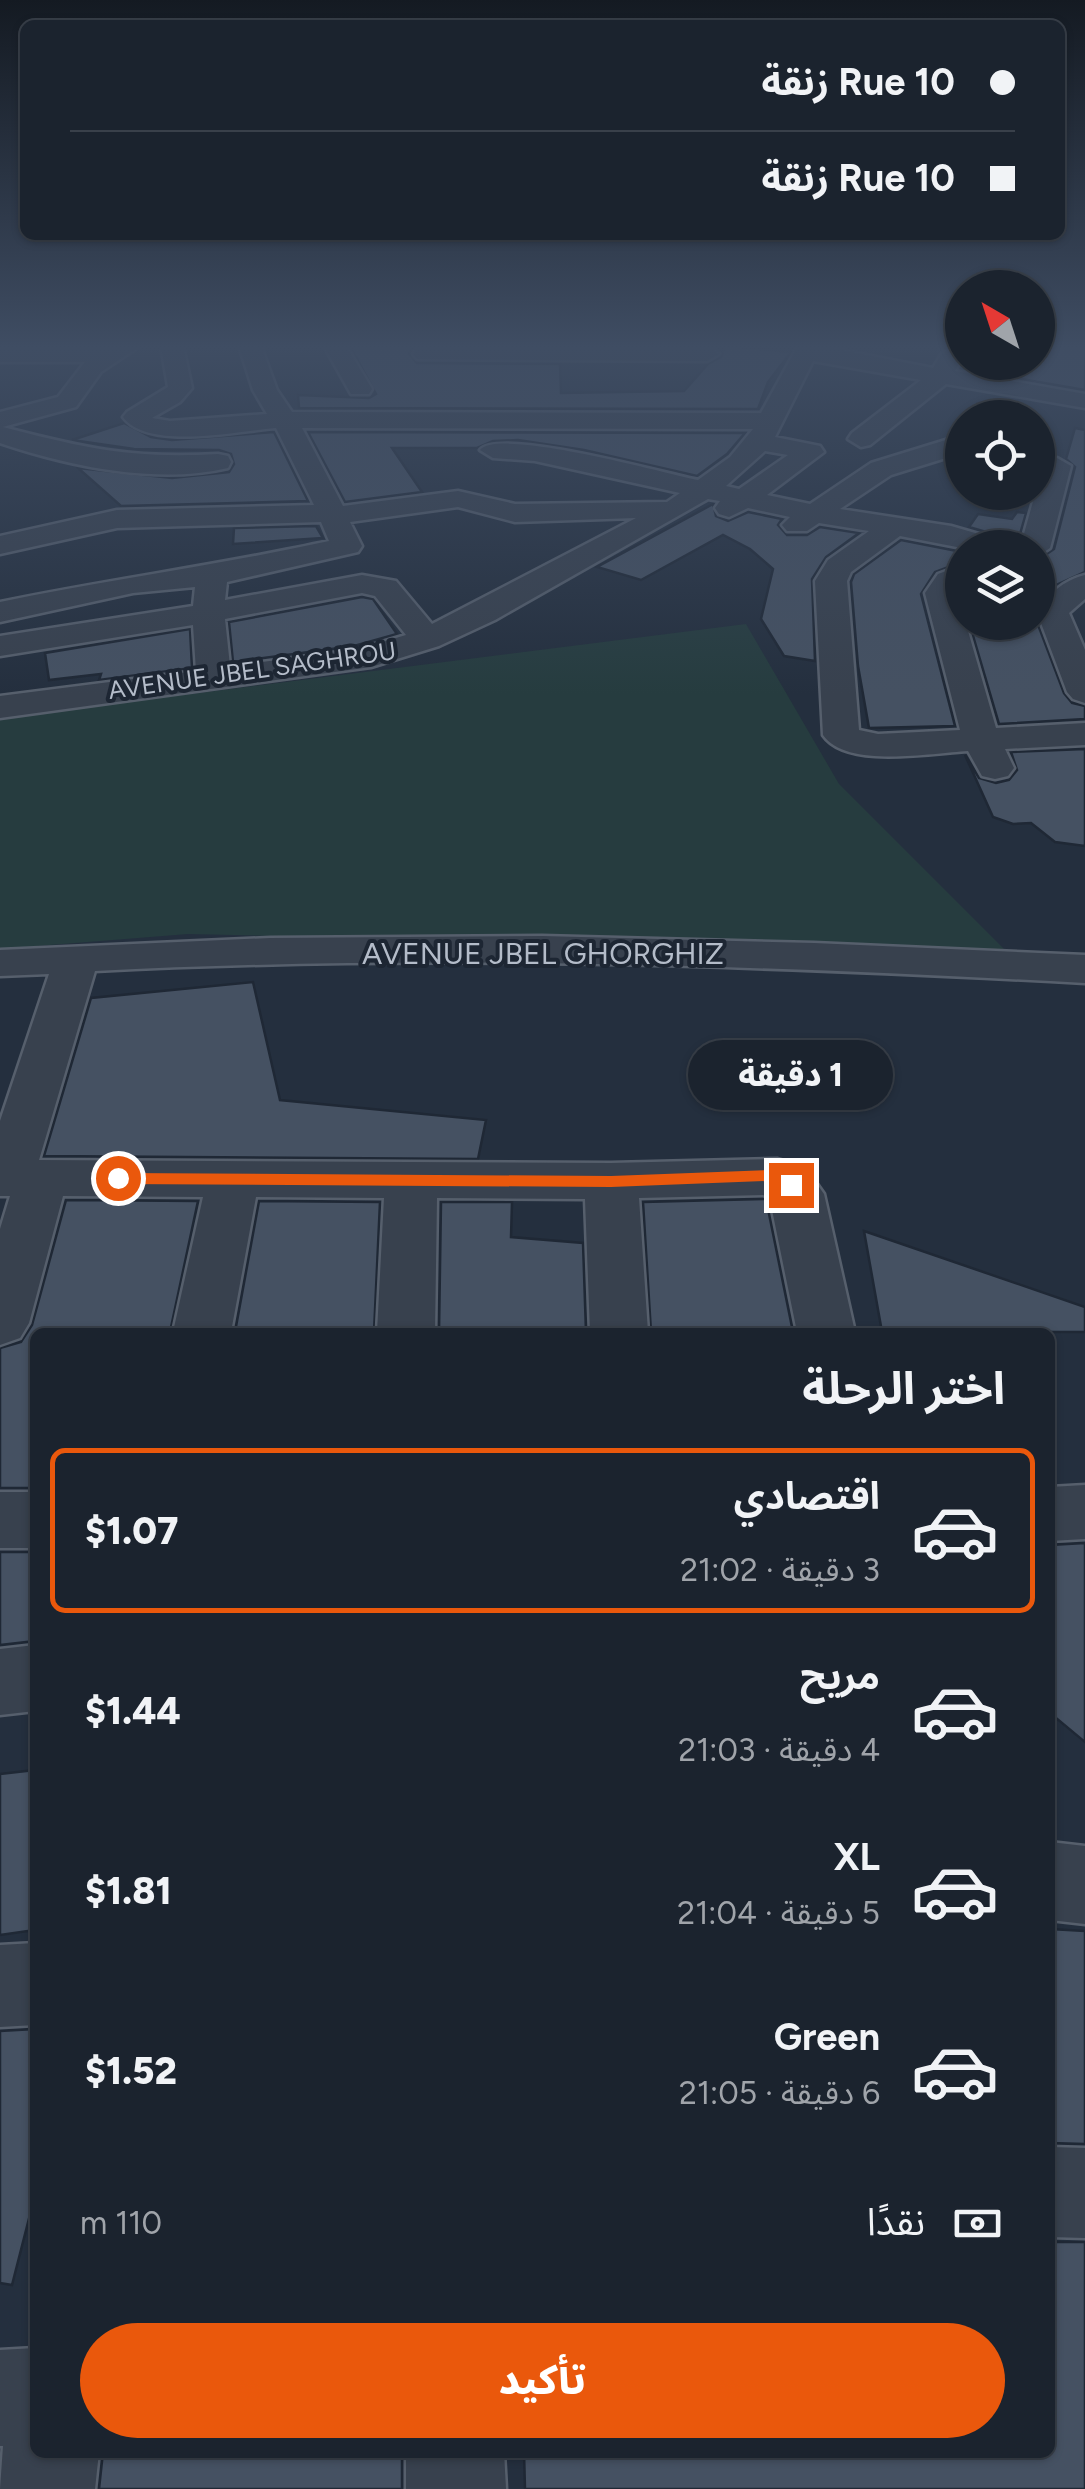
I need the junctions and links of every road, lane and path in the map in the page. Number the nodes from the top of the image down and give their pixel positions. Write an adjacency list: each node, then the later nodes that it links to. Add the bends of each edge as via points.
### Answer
1 (111, 462): 13 (street)
2 (117, 462): 11 (street)
3 (214, 462): 11 (street)
4 (309, 462): 24 (street)
5 (412, 462): 15 (street)
6 (580, 462): 10 (street)
7 (740, 462): 16 (street, AVENUE JBEL SAGHROU)
8 (796, 462): 14 (street)
9 (905, 462): 19 (street, via 880,468)
10 (585, 463): 16 (street); 18 (street, via 554,484)
11 (194, 464): 13 (street)
12 (1060, 466): 23 (street)
13 (82, 488): 21 (street)
14 (746, 498): 16 (street); 19 (street)
15 (436, 501): 18 (street, via 463,499 514,514); 24 (street)
16 (708, 504): 17 (street, AVENUE JBEL SAGHROU)
17 (675, 509): 18 (street); 34 (street, AVENUE JBEL SAGHROU)
18 (560, 512)
19 (817, 514): 22 (street); 26 (street)
20 (224, 515): 21 (street); 24 (street); 28 (street)
21 (117, 519): 27 (street)
22 (894, 526): 25 (street); 41 (street, via 831,581 842,735 854,744)
23 (1040, 530)
24 (340, 534): 28 (street)
25 (945, 534)
26 (782, 535)
27 (0, 545)
28 (210, 557): 31 (street, via 132,584); 32 (street)
29 (1055, 567): 30 (street)
30 (1085, 580): 33 (street, via 1053,614)
31 (0, 612)
32 (208, 613): 34 (street, via 370,583 385,588); 36 (street); 37 (street)
33 (1071, 632): 38 (street)
34 (427, 639): 37 (street, AVENUE JBEL SAGHROU, via 359,660)
35 (955, 640): 41 (street)
36 (0, 646)
37 (214, 677): 39 (street, AVENUE JBEL SAGHROU)
38 (1085, 692)
39 (0, 706)
40 (1085, 734): 41 (street)
41 (988, 754)
42 (77, 958): 43 (street, AVENUE JBEL GHORGHIZ); 44 (street, AVENUE JBEL GHORGHIZ, via 663,951); 45 (street)
43 (0, 963)
44 (1085, 970)
45 (16, 1178): 46 (street); 49 (street)
46 (233, 1179): 47 (street); 50 (street)
47 (411, 1180): 48 (street); 51 (street)
48 (611, 1182): 52 (street); 53 (street, via 768,1176 791,1185)
49 (0, 1323)
50 (203, 1328)
51 (406, 1328)
52 (618, 1328)
53 (825, 1328)
54 (1085, 1512): 55 (street)
55 (1055, 1514)
56 (0, 1520): 57 (street)
57 (30, 1520)
58 (30, 1679): 59 (street)
59 (0, 1682)
60 (1055, 1882): 61 (street)
61 (1085, 1885)
62 (30, 1984): 63 (street)
63 (0, 1986)
64 (1055, 2192): 65 (street)
65 (1085, 2194)
66 (30, 2396): 67 (street)
67 (0, 2398)
68 (49, 2458): 70 (street)
69 (455, 2458): 71 (street)
70 (45, 2489)
71 (456, 2489)

